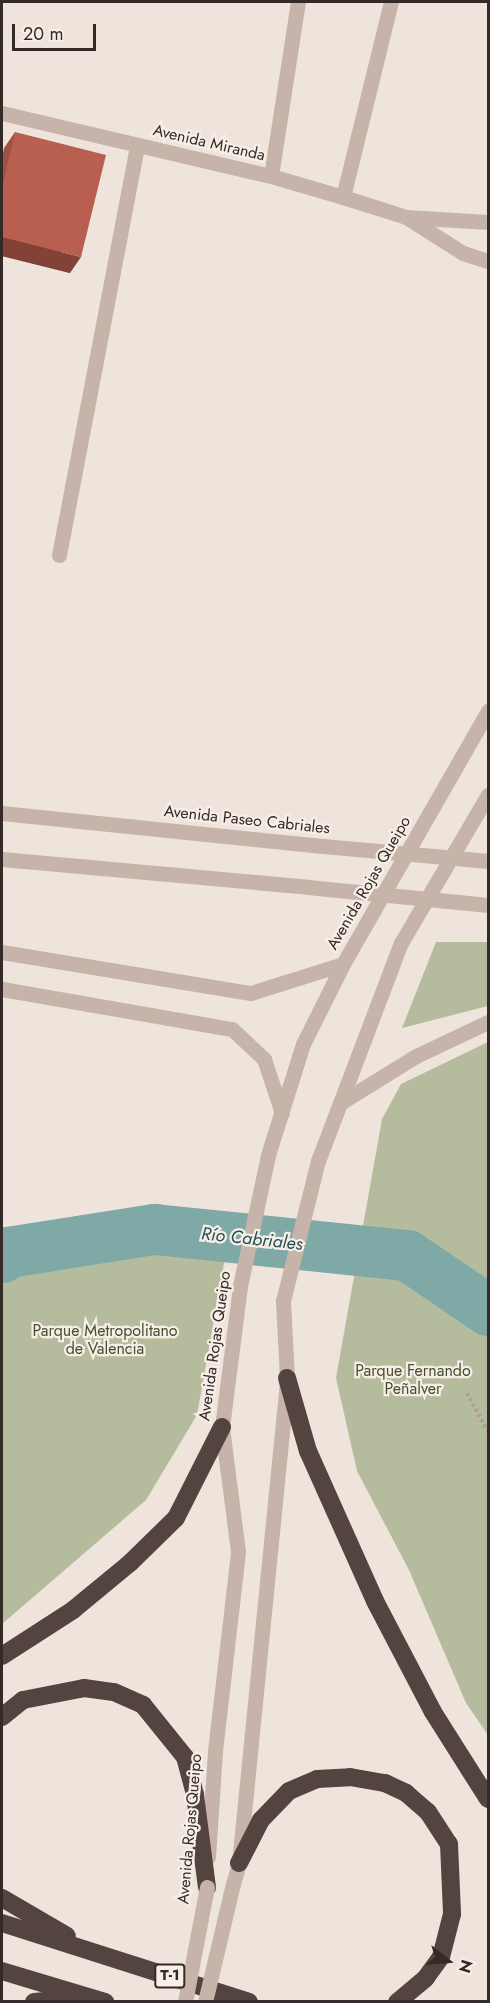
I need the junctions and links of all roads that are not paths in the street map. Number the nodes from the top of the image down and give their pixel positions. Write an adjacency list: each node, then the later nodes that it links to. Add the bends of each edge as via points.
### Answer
1 (298, 2): 5 (street)
2 (391, 2): 6 (street)
3 (2, 113): 4 (street, Avenida Miranda)
4 (137, 145): 5 (street, Avenida Miranda); 10 (street)
5 (271, 176): 6 (street, Avenida Miranda)
6 (343, 197): 7 (street, Avenida Miranda)
7 (406, 218): 8 (street, Avenida Miranda); 9 (street, Avenida Miranda, via 463,253)
8 (489, 222)
9 (489, 261)
10 (59, 555)
11 (489, 711): 18 (street, Avenida Rojas Queipo)
12 (489, 795): 21 (street, via 401,943)
13 (2, 813): 15 (street, Avenida Paseo Cabriales, bridge)
14 (2, 859): 16 (street, bridge)
15 (489, 861)
16 (489, 905)
17 (2, 952): 18 (street, via 251,993)
18 (343, 964): 22 (street, Avenida Rojas Queipo, via 303,1044)
19 (2, 989): 22 (street, via 232,1029 264,1059)
20 (489, 1022): 21 (street, via 416,1056)
21 (340, 1103): 23 (street, via 318,1161 283,1301)
22 (282, 1113): 24 (street, Avenida Rojas Queipo, via 267,1155 240,1286)
23 (287, 1378): 27 (highway, via 308,1451 375,1601 433,1712); 28 (street)
24 (222, 1427): 25 (highway, via 176,1518 73,1610); 29 (street, Avenida Rojas Queipo, via 238,1551 214,1751)
25 (2, 1656)
26 (2, 1717): 29 (highway, via 23,1700 84,1688 114,1692 143,1705 185,1756 195,1795)
27 (489, 1798)
28 (239, 1863): 37 (street, bridge); 39 (highway, via 261,1820 289,1791 316,1779 350,1777 385,1783 406,1793 428,1812 449,1844 452,1914 441,1957 426,1978)
29 (207, 1887): 36 (street, Avenida Rojas Queipo, bridge)
30 (2, 1898): 32 (highway)
31 (2, 1923): 32 (highway, T-1)
32 (92, 1950): 38 (highway, T-1)
33 (2, 1971): 34 (highway)
34 (97, 1999): 35 (highway)
35 (34, 2001)
36 (185, 2001)
37 (205, 2001)
38 (249, 2001)
39 (397, 2001)

